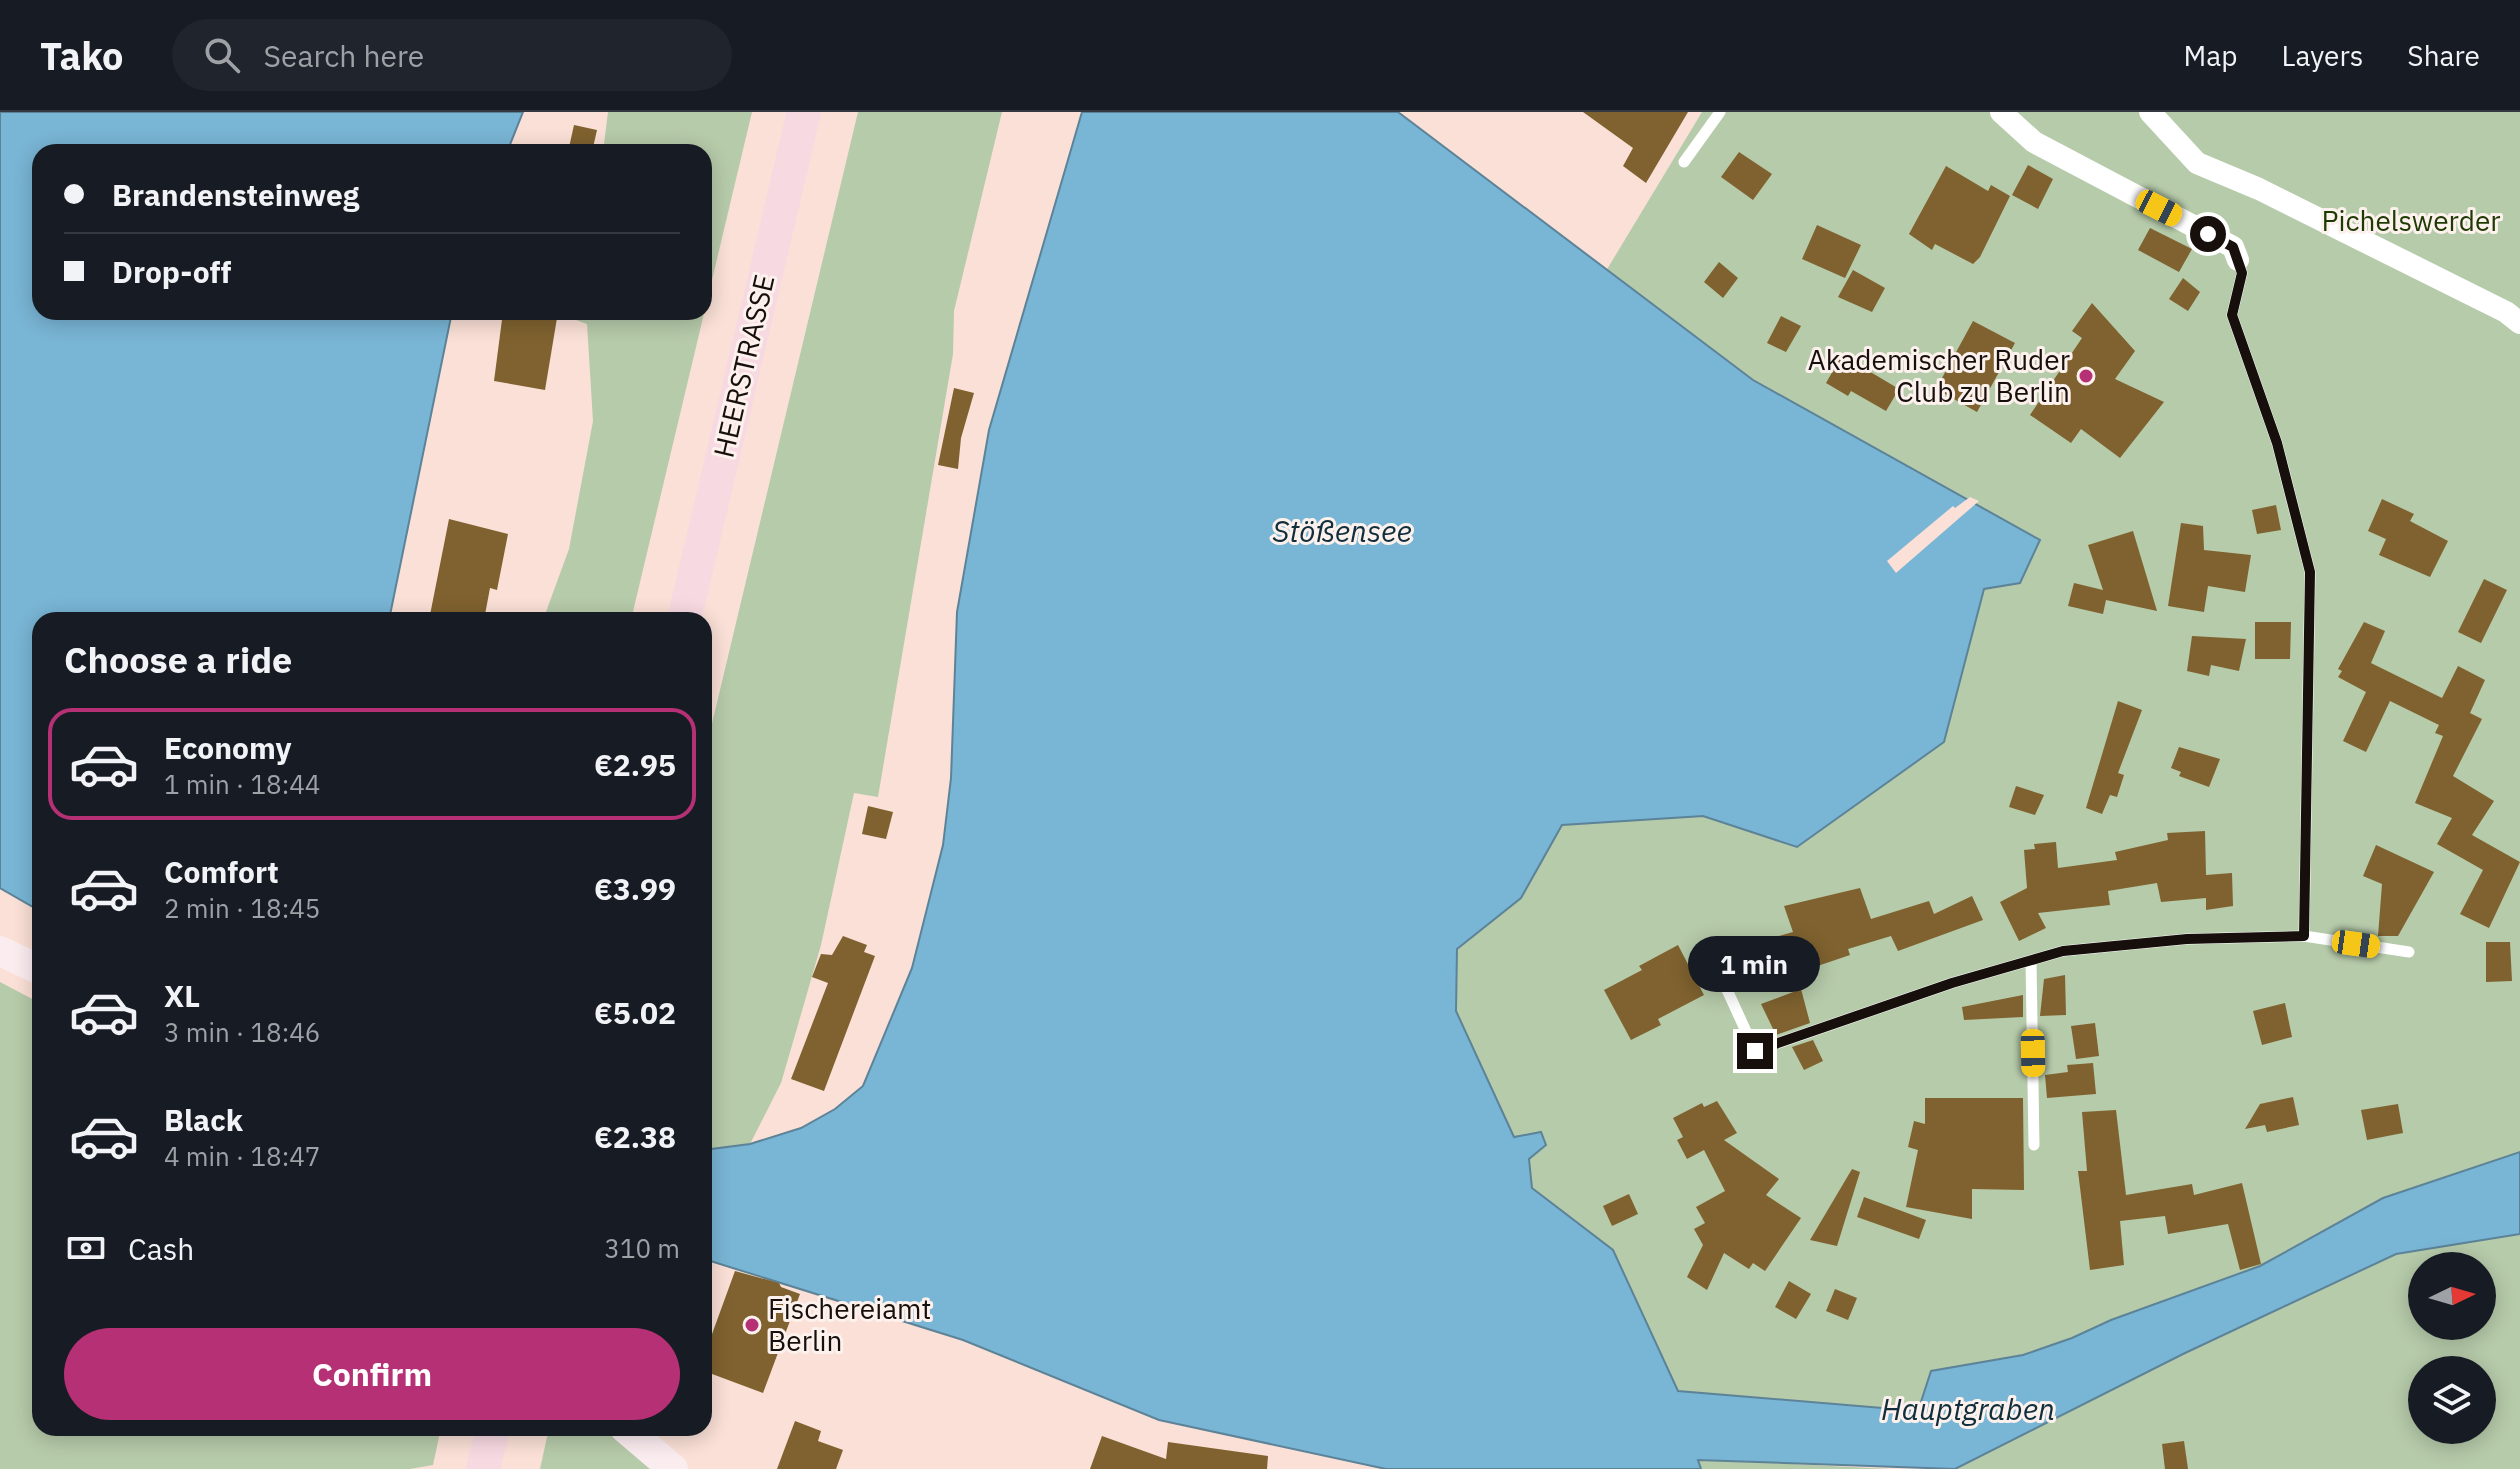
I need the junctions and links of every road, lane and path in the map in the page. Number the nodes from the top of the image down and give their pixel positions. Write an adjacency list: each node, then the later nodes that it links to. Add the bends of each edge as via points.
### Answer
1 (804, 112): 8 (main road, HEERSTRASSE)
2 (1720, 112): 5 (lane)
3 (2001, 112): 6 (street, via 2034,142 2233,247)
4 (2150, 112): 7 (street, via 2197,163)
5 (1684, 162)
6 (2238, 260): 9 (lane, via 2242,273 2232,315 2277,443 2310,572)
7 (2520, 323)
8 (686, 612)
9 (2304, 936): 11 (lane); 12 (lane, via 2187,939 2063,951)
10 (0, 951): 13 (street)
11 (2409, 952)
12 (2031, 961): 14 (lane, via 1755,1051); 15 (lane)
13 (32, 966)
14 (1723, 981)
15 (2034, 1145)
16 (491, 1436): 18 (main road)
17 (634, 1436): 19 (street)
18 (483, 1469)
19 (673, 1469)

